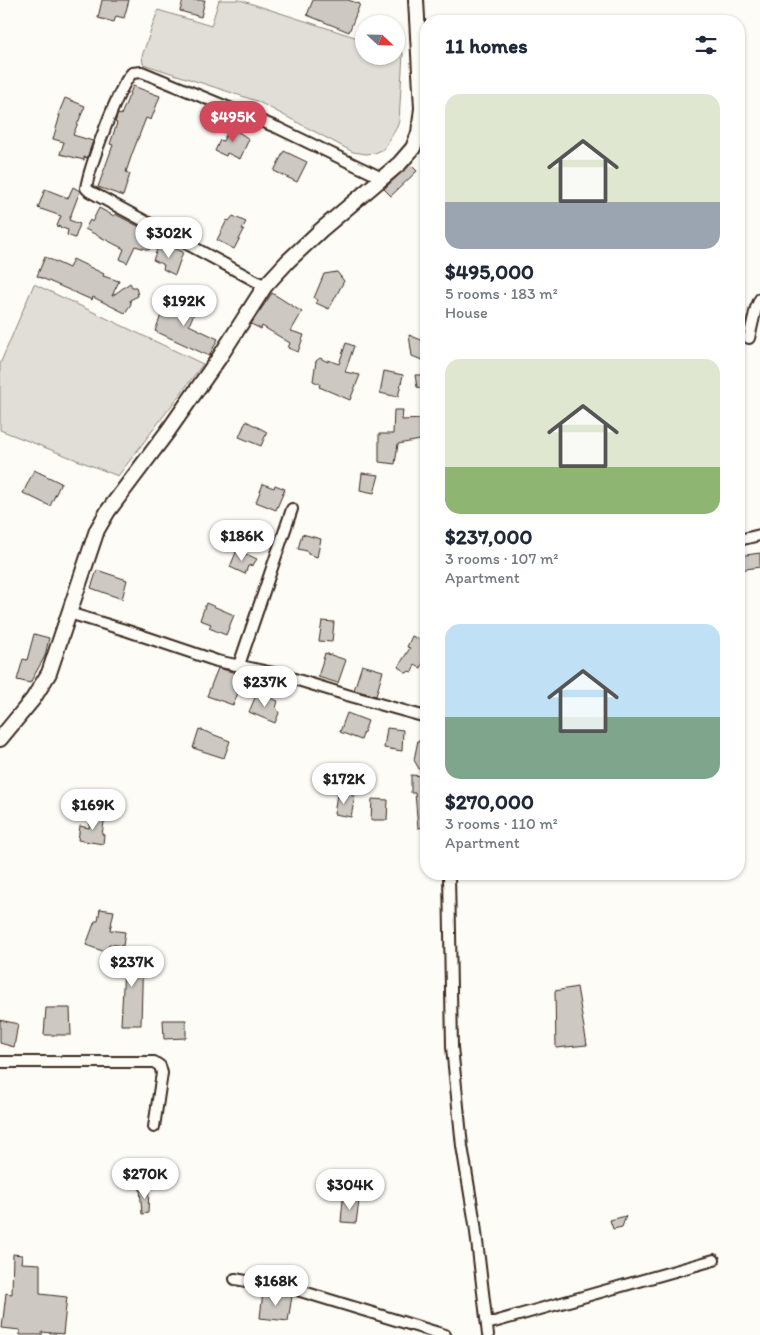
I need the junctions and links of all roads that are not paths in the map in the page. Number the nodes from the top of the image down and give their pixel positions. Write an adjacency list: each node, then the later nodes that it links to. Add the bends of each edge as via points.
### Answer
1 (416, 0): 2 (main road)
2 (420, 72)
3 (420, 125): 4 (main road, via 408,155)
4 (382, 178): 5 (main road, via 301,248); 5 (street, via 278,128 142,72 132,72 115,104 86,188)
5 (265, 286): 11 (main road, via 220,358 102,520)
6 (760, 299): 7 (street)
7 (749, 338)
8 (292, 509): 12 (street)
9 (760, 535): 10 (street)
10 (745, 539)
11 (69, 613): 12 (street, via 217,661); 14 (main road, via 53,664 42,686)
12 (239, 665): 13 (street)
13 (420, 715)
14 (0, 739)
15 (449, 880): 20 (street, via 452,1047)
16 (0, 1062): 17 (street, via 154,1062 162,1073)
17 (154, 1128)
18 (714, 1260): 20 (street)
19 (235, 1279): 21 (street, via 297,1290)
20 (487, 1324): 22 (street)
21 (445, 1335)
22 (488, 1335)

